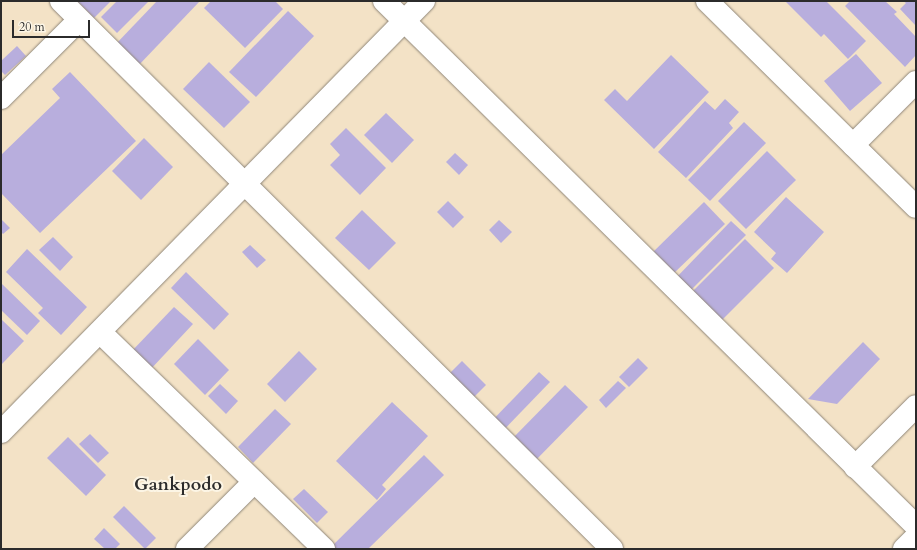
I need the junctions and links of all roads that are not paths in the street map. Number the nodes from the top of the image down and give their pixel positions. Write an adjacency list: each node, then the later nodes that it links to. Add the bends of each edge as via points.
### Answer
1 (61, 1): 5 (street)
2 (384, 1): 6 (street)
3 (424, 1): 6 (street)
4 (719, 5): 9 (street)
5 (79, 20): 8 (street); 10 (street)
6 (404, 21): 10 (street); 15 (street)
7 (916, 82): 9 (street)
8 (1, 98)
9 (853, 145): 11 (street)
10 (244, 184): 12 (street); 21 (street)
11 (916, 207)
12 (100, 332): 14 (street); 16 (street)
13 (916, 406): 15 (street)
14 (1, 432)
15 (855, 467): 17 (street)
16 (254, 482): 19 (street); 20 (street)
17 (916, 526)
18 (916, 537): 22 (street)
19 (187, 549)
20 (324, 549)
21 (612, 549)
22 (904, 549)

